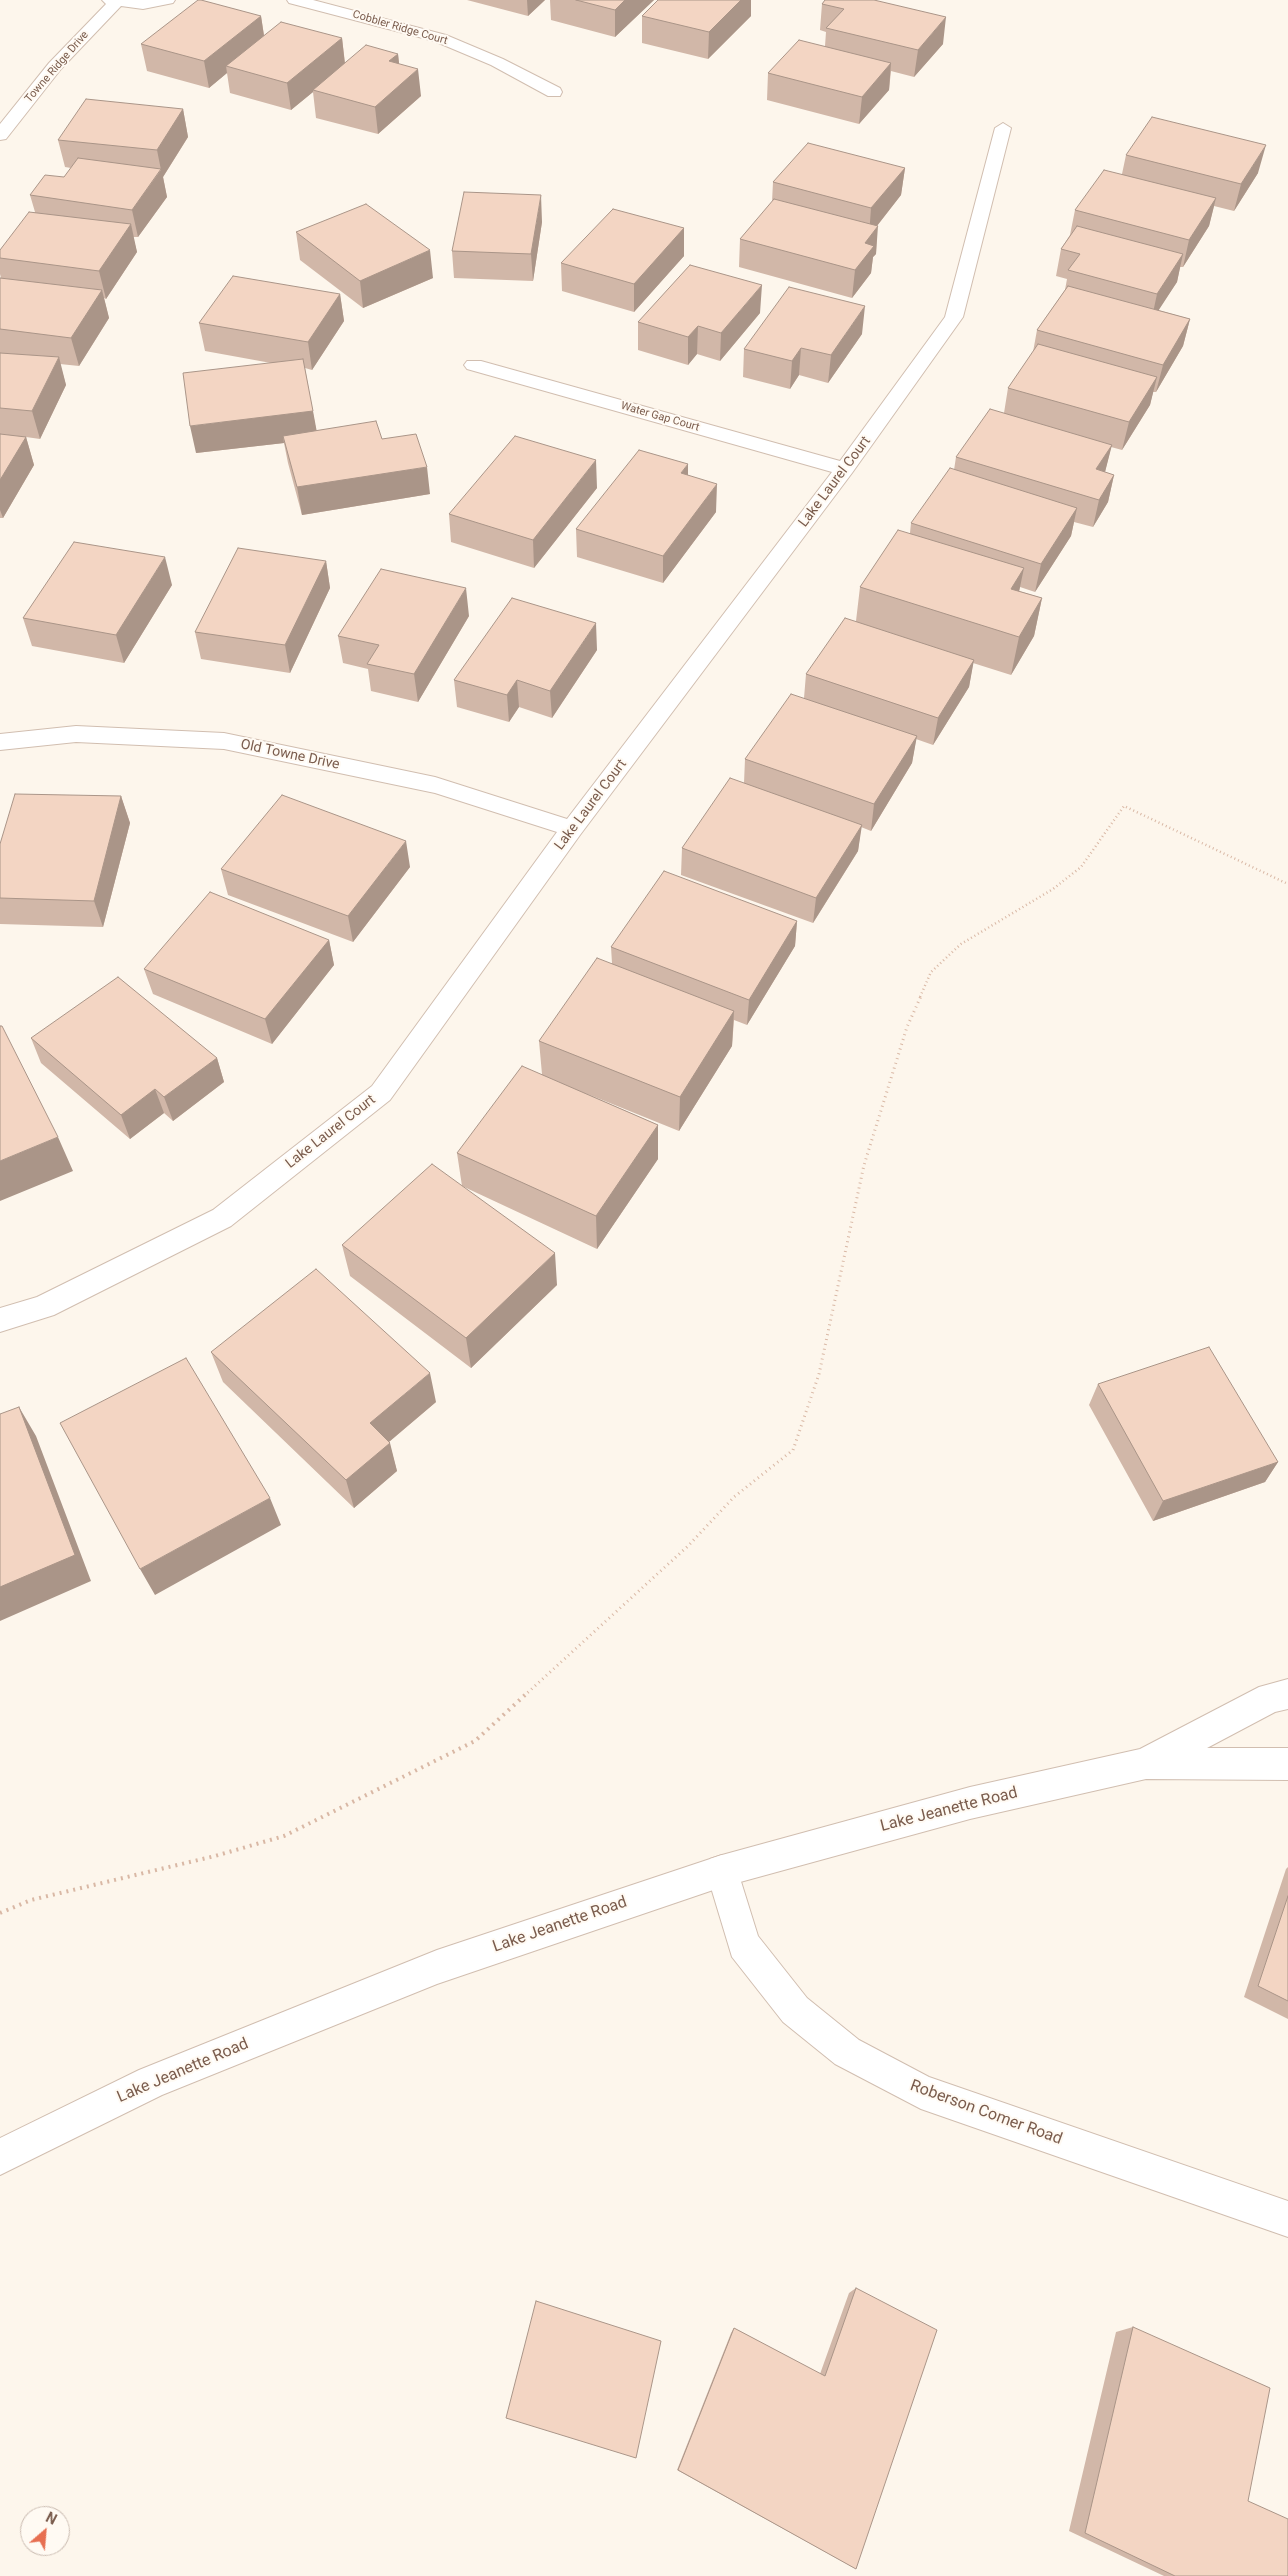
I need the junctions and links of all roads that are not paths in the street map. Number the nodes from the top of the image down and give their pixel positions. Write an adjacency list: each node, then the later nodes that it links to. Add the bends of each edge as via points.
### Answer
1 (167, 0): 3 (street, via 142,4)
2 (295, 0): 4 (street, Cobbler Ridge Court, via 440,38 498,62)
3 (113, 1): 6 (street, Towne Ridge Drive)
4 (554, 92)
5 (1003, 128): 8 (street, Lake Laurel Court, via 954,317)
6 (0, 135)
7 (474, 365): 8 (street, Water Gap Court)
8 (845, 469): 10 (street, Lake Laurel Court)
9 (0, 742): 10 (street, Old Towne Drive, via 76,734 224,741 435,786)
10 (572, 829): 11 (street, Lake Laurel Court, via 381,1093 222,1218 44,1307)
11 (0, 1320)
12 (1288, 1694): 13 (street, Lake Jeanette Road, via 1270,1698)
13 (1146, 1763): 14 (street, Lake Jeanette Road); 15 (street, Lake Jeanette Road, via 970,1803)
14 (1288, 1764)
15 (722, 1871): 16 (street, Lake Jeanette Road, via 437,1967 151,2082); 17 (street, Roberson Comer Road, via 744,1945 795,2010 846,2052 921,2092)
16 (0, 2157)
17 (1288, 2219)

